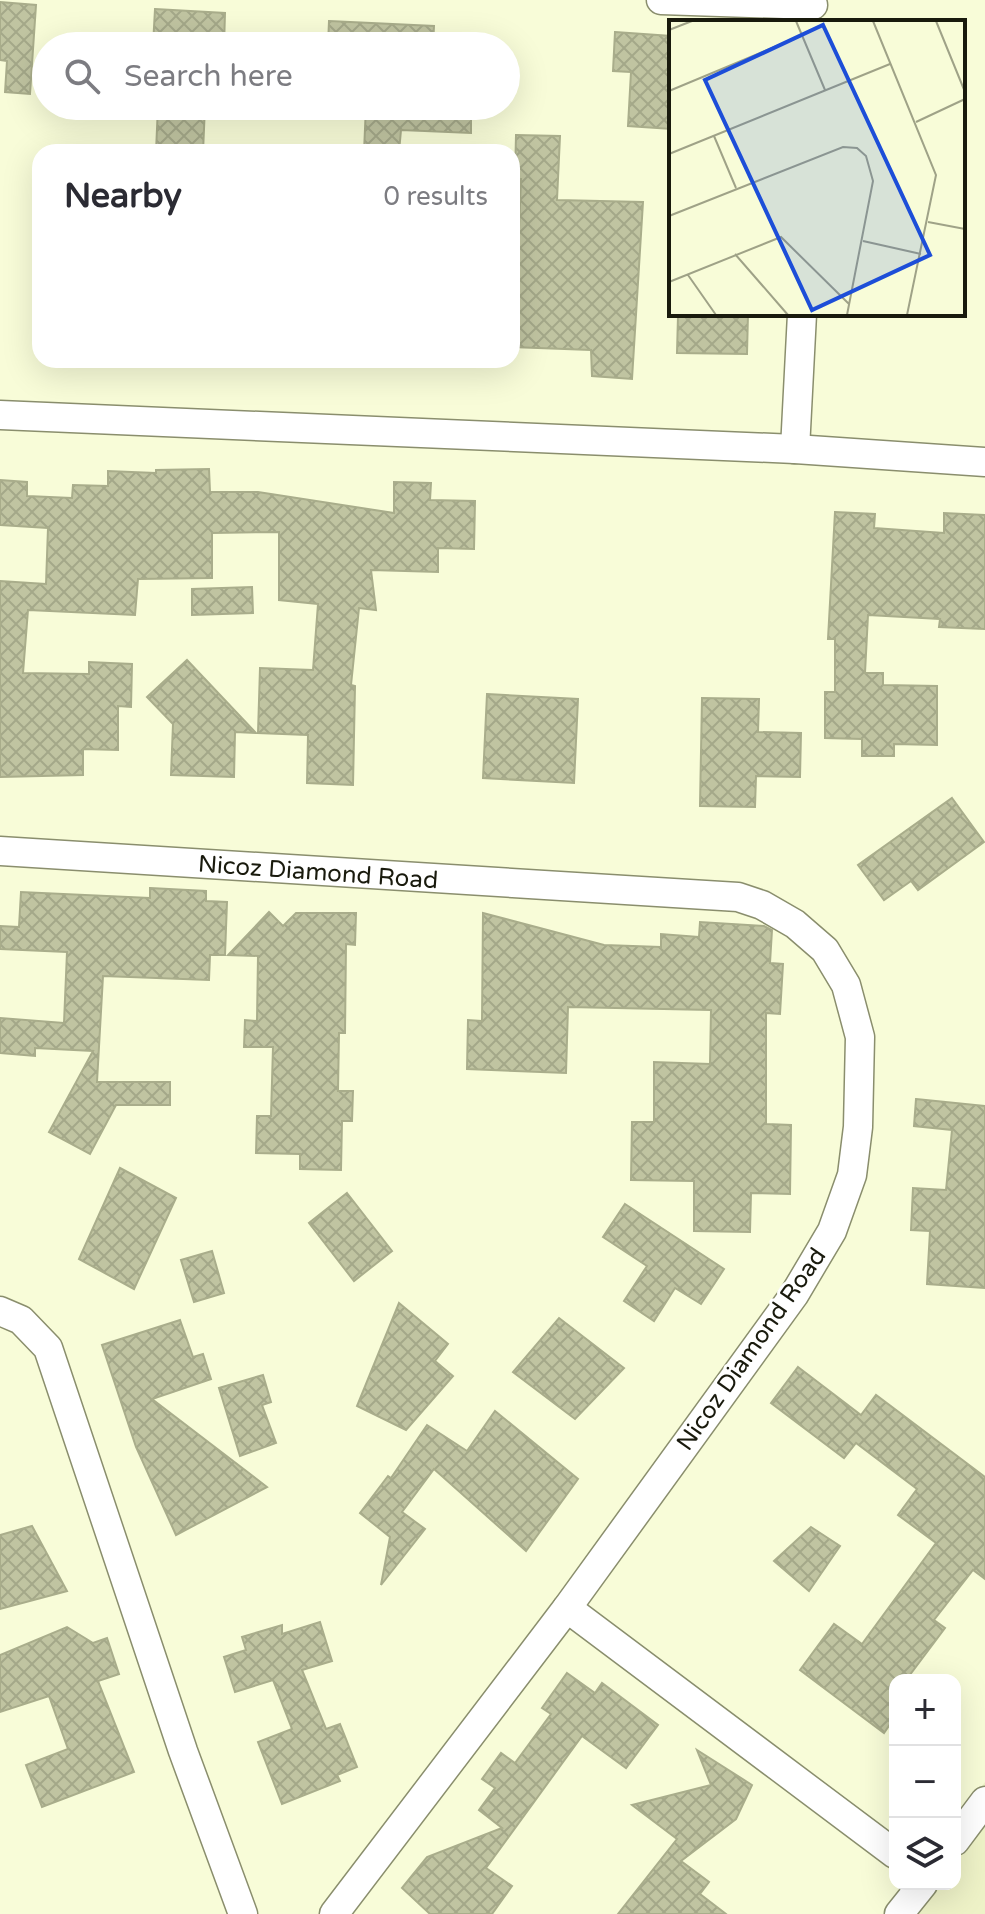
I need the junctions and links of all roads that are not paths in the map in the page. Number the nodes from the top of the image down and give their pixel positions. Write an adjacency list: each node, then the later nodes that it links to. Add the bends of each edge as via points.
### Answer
1 (661, 0): 2 (street)
2 (813, 9)
3 (802, 316): 5 (street)
4 (0, 415): 5 (street)
5 (795, 449): 6 (street)
6 (985, 462)
7 (0, 851): 9 (street, Nicoz Diamond Road, via 738,897 795,924 825,950 846,985 860,1037 852,1175 832,1231 794,1295)
8 (0, 1311): 14 (street, via 21,1320 48,1348)
9 (567, 1608): 12 (street); 15 (street, Nicoz Diamond Road)
10 (985, 1801): 11 (street)
11 (961, 1833)
12 (889, 1850)
13 (918, 1890): 16 (street)
14 (243, 1914)
15 (334, 1914)
16 (899, 1914)

